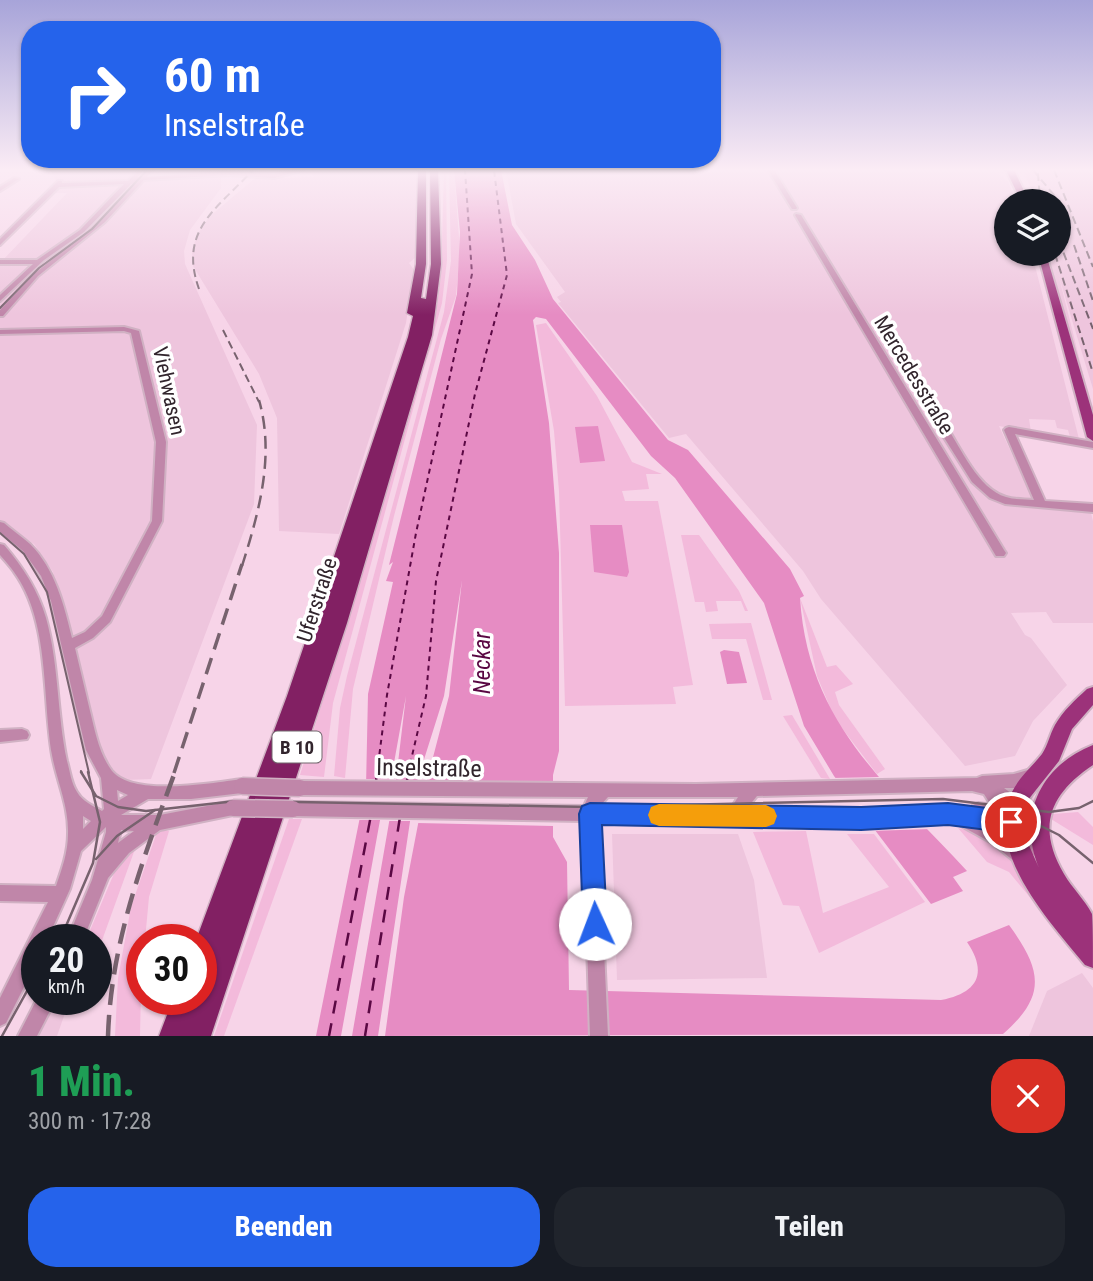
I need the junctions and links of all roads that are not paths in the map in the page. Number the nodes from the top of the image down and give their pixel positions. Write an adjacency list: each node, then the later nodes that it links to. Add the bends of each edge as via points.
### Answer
1 (25, 218): 7 (street)
2 (95, 218): 9 (street)
3 (106, 218): 12 (street, via 36,275)
4 (427, 218): 49 (highway, Uferstraße / B 10, via 413,314 393,387 396,396)
5 (433, 218): 58 (highway, Uferstraße / B 10, via 435,277 426,335 338,623)
6 (800, 218): 21 (street, Mercedesstraße)
7 (0, 243)
8 (0, 262): 9 (street)
9 (39, 262): 11 (street)
10 (1045, 266): 15 (main road)
11 (0, 299)
12 (0, 314)
13 (0, 332): 22 (street, Viehwasen, via 124,329 137,333 161,442 158,521 106,619)
14 (943, 428): 17 (street, via 987,492 1005,501)
15 (1093, 437)
16 (1093, 445): 17 (street, via 1009,430)
17 (1041, 504): 18 (street)
18 (1093, 508)
19 (0, 527): 22 (street, via 27,548 46,574)
20 (0, 548): 33 (street, via 36,600 51,678 55,733)
21 (1000, 553)
22 (68, 646): 27 (street)
23 (1092, 695): 28 (main road, via 1064,725 1052,755)
24 (22, 735): 25 (street)
25 (0, 736)
26 (1093, 754): 34 (main road, via 1056,782)
27 (104, 772): 32 (street, Inselstraße, via 119,786); 39 (street)
28 (1034, 775): 29 (street, Inselstraße); 38 (main road)
29 (975, 784): 30 (street, Inselstraße); 36 (street, via 996,797 997,811 965,809); 38 (street, via 998,793)
30 (754, 789): 31 (street, Inselstraße); 37 (street, via 740,805)
31 (605, 790): 32 (street, Inselstraße, bridge, via 242,786); 35 (street, via 593,802)
32 (143, 794): 39 (street)
33 (71, 796): 39 (street, via 83,808); 41 (street)
34 (1042, 806): 38 (main road); 43 (main road, via 1038,835)
35 (590, 814): 37 (street, Inselstraße); 40 (street, Inselstraße, bridge, via 233,808); 59 (street)
36 (948, 814): 37 (street, Inselstraße); 38 (street, Inselstraße); 42 (street, via 981,828)
37 (743, 816)
38 (1018, 816): 42 (main road); 43 (street)
39 (111, 817): 40 (street, Inselstraße); 41 (street); 44 (street)
40 (159, 821): 44 (street, Inselstraße, via 124,848)
41 (77, 845): 46 (street)
42 (1023, 859): 51 (main road, via 1046,898)
43 (1050, 870): 50 (main road)
44 (100, 880): 48 (street)
45 (0, 893): 46 (street)
46 (60, 894): 47 (street)
47 (46, 924)
48 (82, 924)
49 (214, 924)
50 (1093, 933)
51 (1093, 957)
52 (21, 975): 53 (street)
53 (1, 1014)
54 (38, 1015): 56 (street)
55 (180, 1015): 57 (highway)
56 (27, 1036)
57 (172, 1036)
58 (198, 1036)
59 (599, 1036)

